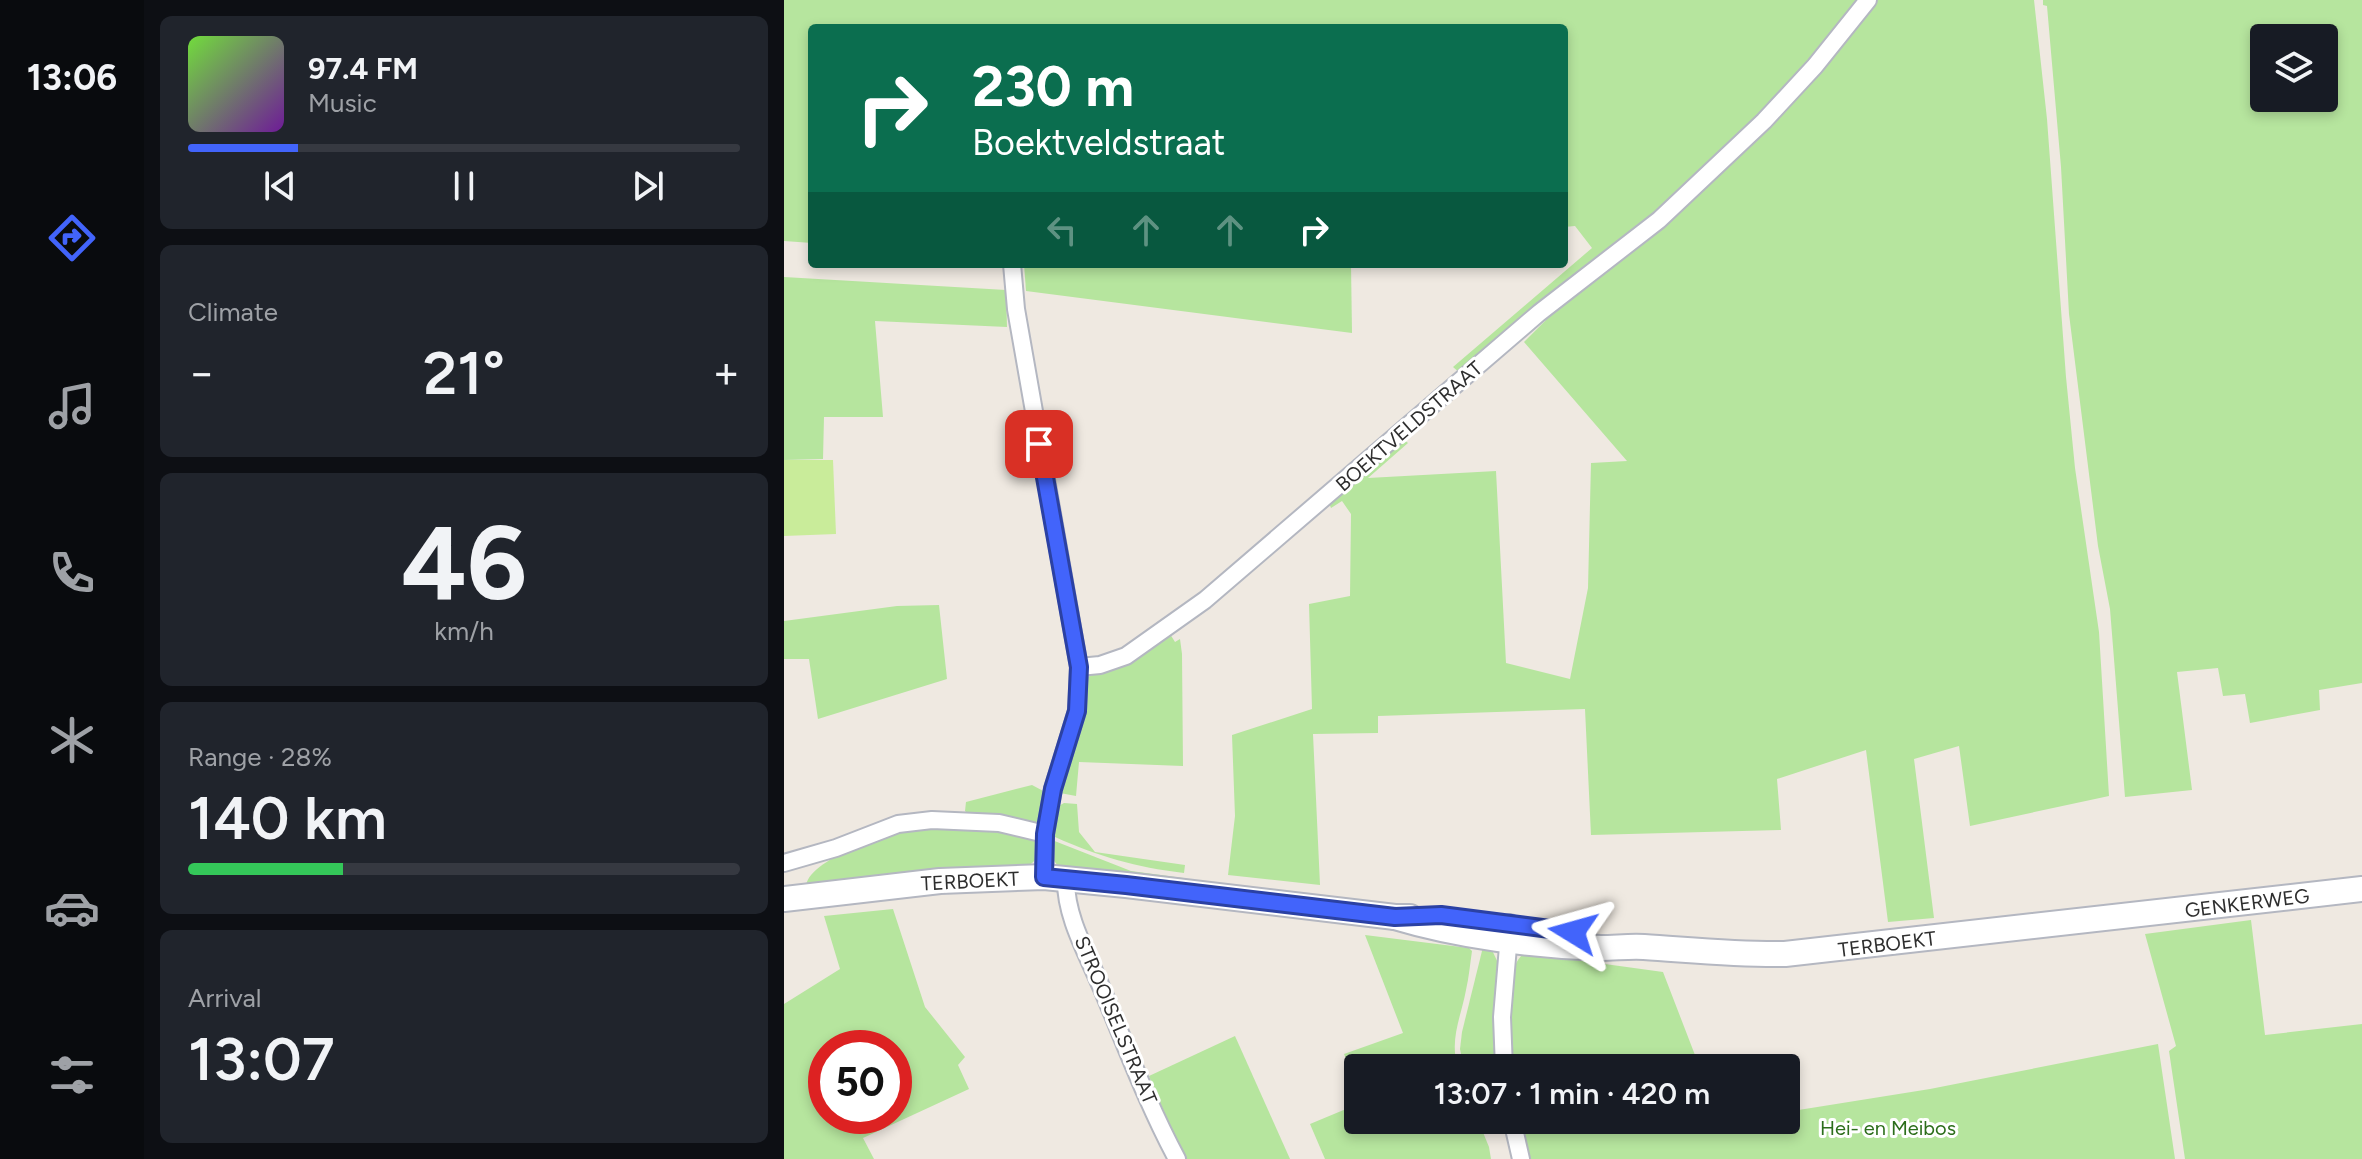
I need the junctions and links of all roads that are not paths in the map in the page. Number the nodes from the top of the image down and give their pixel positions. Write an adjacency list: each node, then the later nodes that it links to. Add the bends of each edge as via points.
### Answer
1 (1868, 0): 3 (street, BOEKTVELDSTRAAT, via 1764,121 1659,220 1539,313 1205,600 1126,656)
2 (1012, 268): 3 (street)
3 (1079, 667): 4 (street, via 1077,711)
4 (1045, 834): 5 (street, via 999,823 932,820 898,824); 6 (street)
5 (784, 863)
6 (1055, 878): 8 (main road, TERBOEKT, via 940,881); 10 (main road, TERBOEKT, via 1395,917 1442,931); 13 (street, STROOISELSTRAAT)
7 (2362, 889): 9 (main road, GENKERWEG)
8 (784, 899)
9 (2131, 916): 10 (main road, TERBOEKT, via 1753,955 1601,948)
10 (1509, 931): 11 (street)
11 (1503, 1054)
12 (1515, 1134): 14 (street)
13 (1177, 1159)
14 (1521, 1159)

